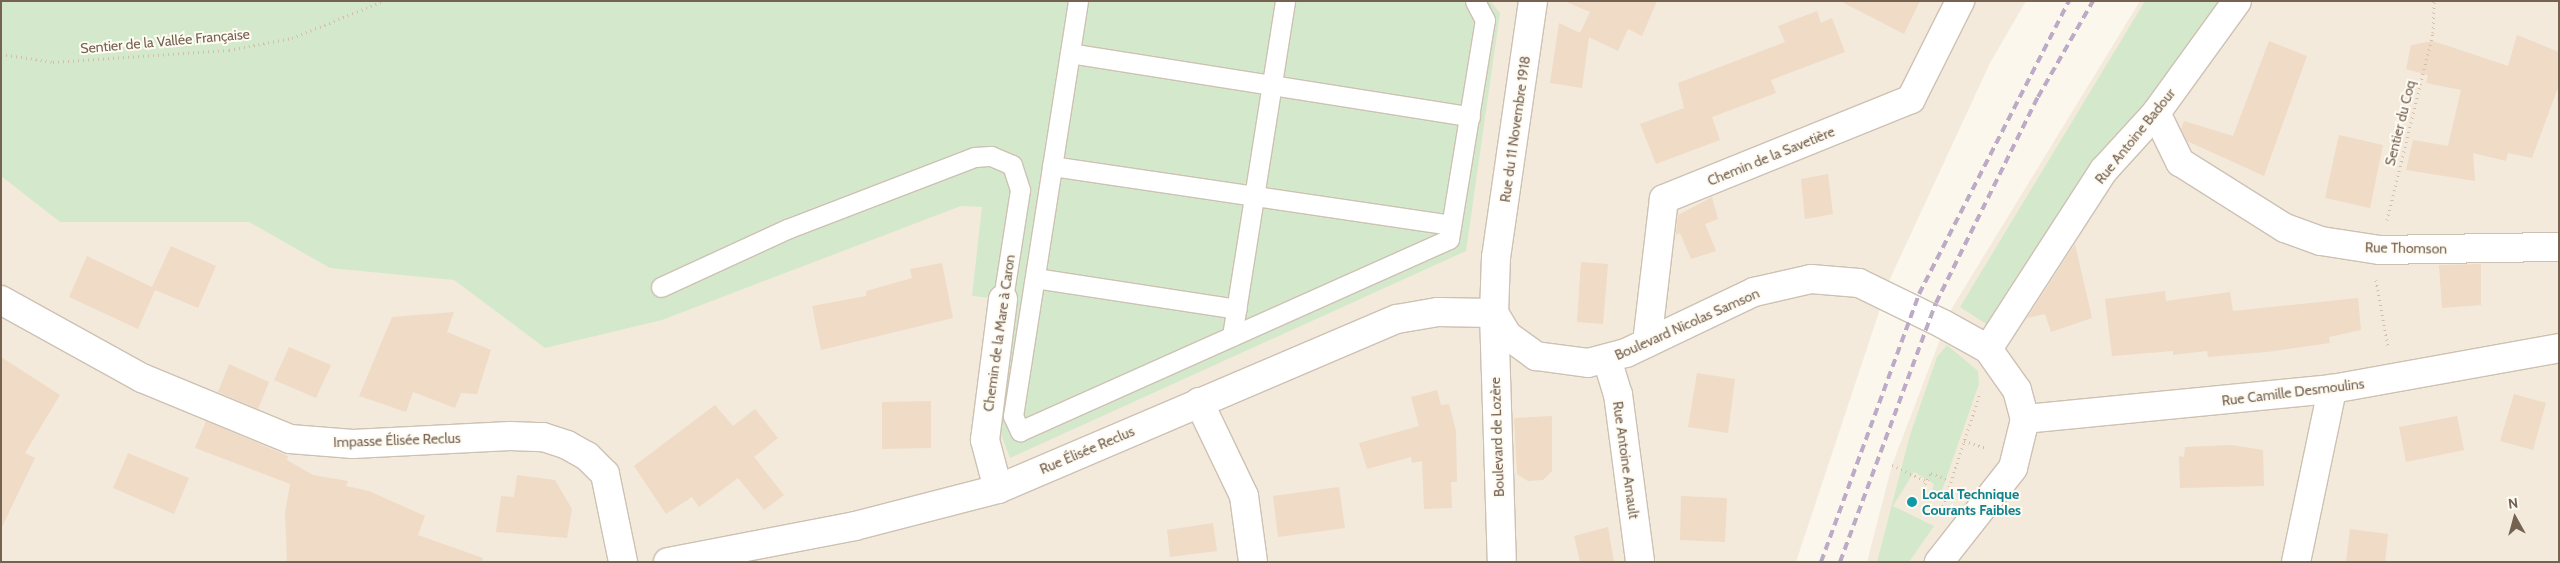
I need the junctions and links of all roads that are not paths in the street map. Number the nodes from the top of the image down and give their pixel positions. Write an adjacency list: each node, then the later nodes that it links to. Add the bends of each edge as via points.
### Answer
1 (1078, 1): 7 (lane)
2 (1285, 1): 8 (lane)
3 (1476, 1): 10 (lane, via 1486,20)
4 (1534, 1): 20 (street, Rue du 11 Novembre 1918, via 1496,257)
5 (1960, 1): 22 (street, Chemin de la Savetière, via 1911,99 1664,199)
6 (2237, 1): 9 (street, Rue Antoine Badour)
7 (1070, 52): 8 (lane); 11 (lane)
8 (1272, 85): 10 (lane); 12 (lane)
9 (2156, 113): 14 (street, Rue Thomson, via 2180,162 2285,228 2321,241 2376,250); 24 (street, Rue Antoine Badour, via 2104,170)
10 (1470, 116): 13 (lane)
11 (1052, 166): 12 (lane); 15 (lane)
12 (1254, 196): 13 (lane); 19 (lane)
13 (1451, 226): 21 (lane, via 1449,239)
14 (2559, 247)
15 (1035, 278): 19 (lane); 21 (lane, via 1013,416 1020,431)
16 (661, 287): 17 (lane, Chemin de la Mare à Caron, via 788,228 975,156 1003,159 1012,165 1018,177 1020,190)
17 (1003, 299): 29 (street, Chemin de la Mare à Caron, via 985,440)
18 (1, 300): 30 (street, Impasse Élisée Reclus, via 142,378 290,439 353,444 510,436 543,437 567,445 605,474)
19 (1237, 309): 21 (lane)
20 (1494, 312): 25 (street, Boulevard Nicolas Samson, via 1507,335 1536,356 1569,364); 27 (street, Rue Élisée Reclus, via 1438,312 1397,319); 33 (street, Boulevard de Lozère)
21 (1232, 336)
22 (1647, 343): 24 (street, Boulevard Nicolas Samson, via 1754,292 1782,283 1831,280 1887,294); 25 (street, Boulevard Nicolas Samson)
23 (2559, 348): 26 (street, Rue Camille Desmoulins)
24 (1996, 358): 28 (street, via 2017,390)
25 (1607, 359): 34 (street, Rue Antoine Arnault, via 1618,394)
26 (2332, 389): 28 (street, Rue Camille Desmoulins); 36 (street)
27 (1199, 402): 29 (street, Rue Élisée Reclus); 32 (street, via 1244,496)
28 (2025, 419): 35 (street, via 2013,468)
29 (998, 489): 31 (street, Rue Élisée Reclus, via 855,526)
30 (623, 562)
31 (668, 562)
32 (1253, 562)
33 (1502, 562)
34 (1640, 562)
35 (1939, 562)
36 (2296, 562)

